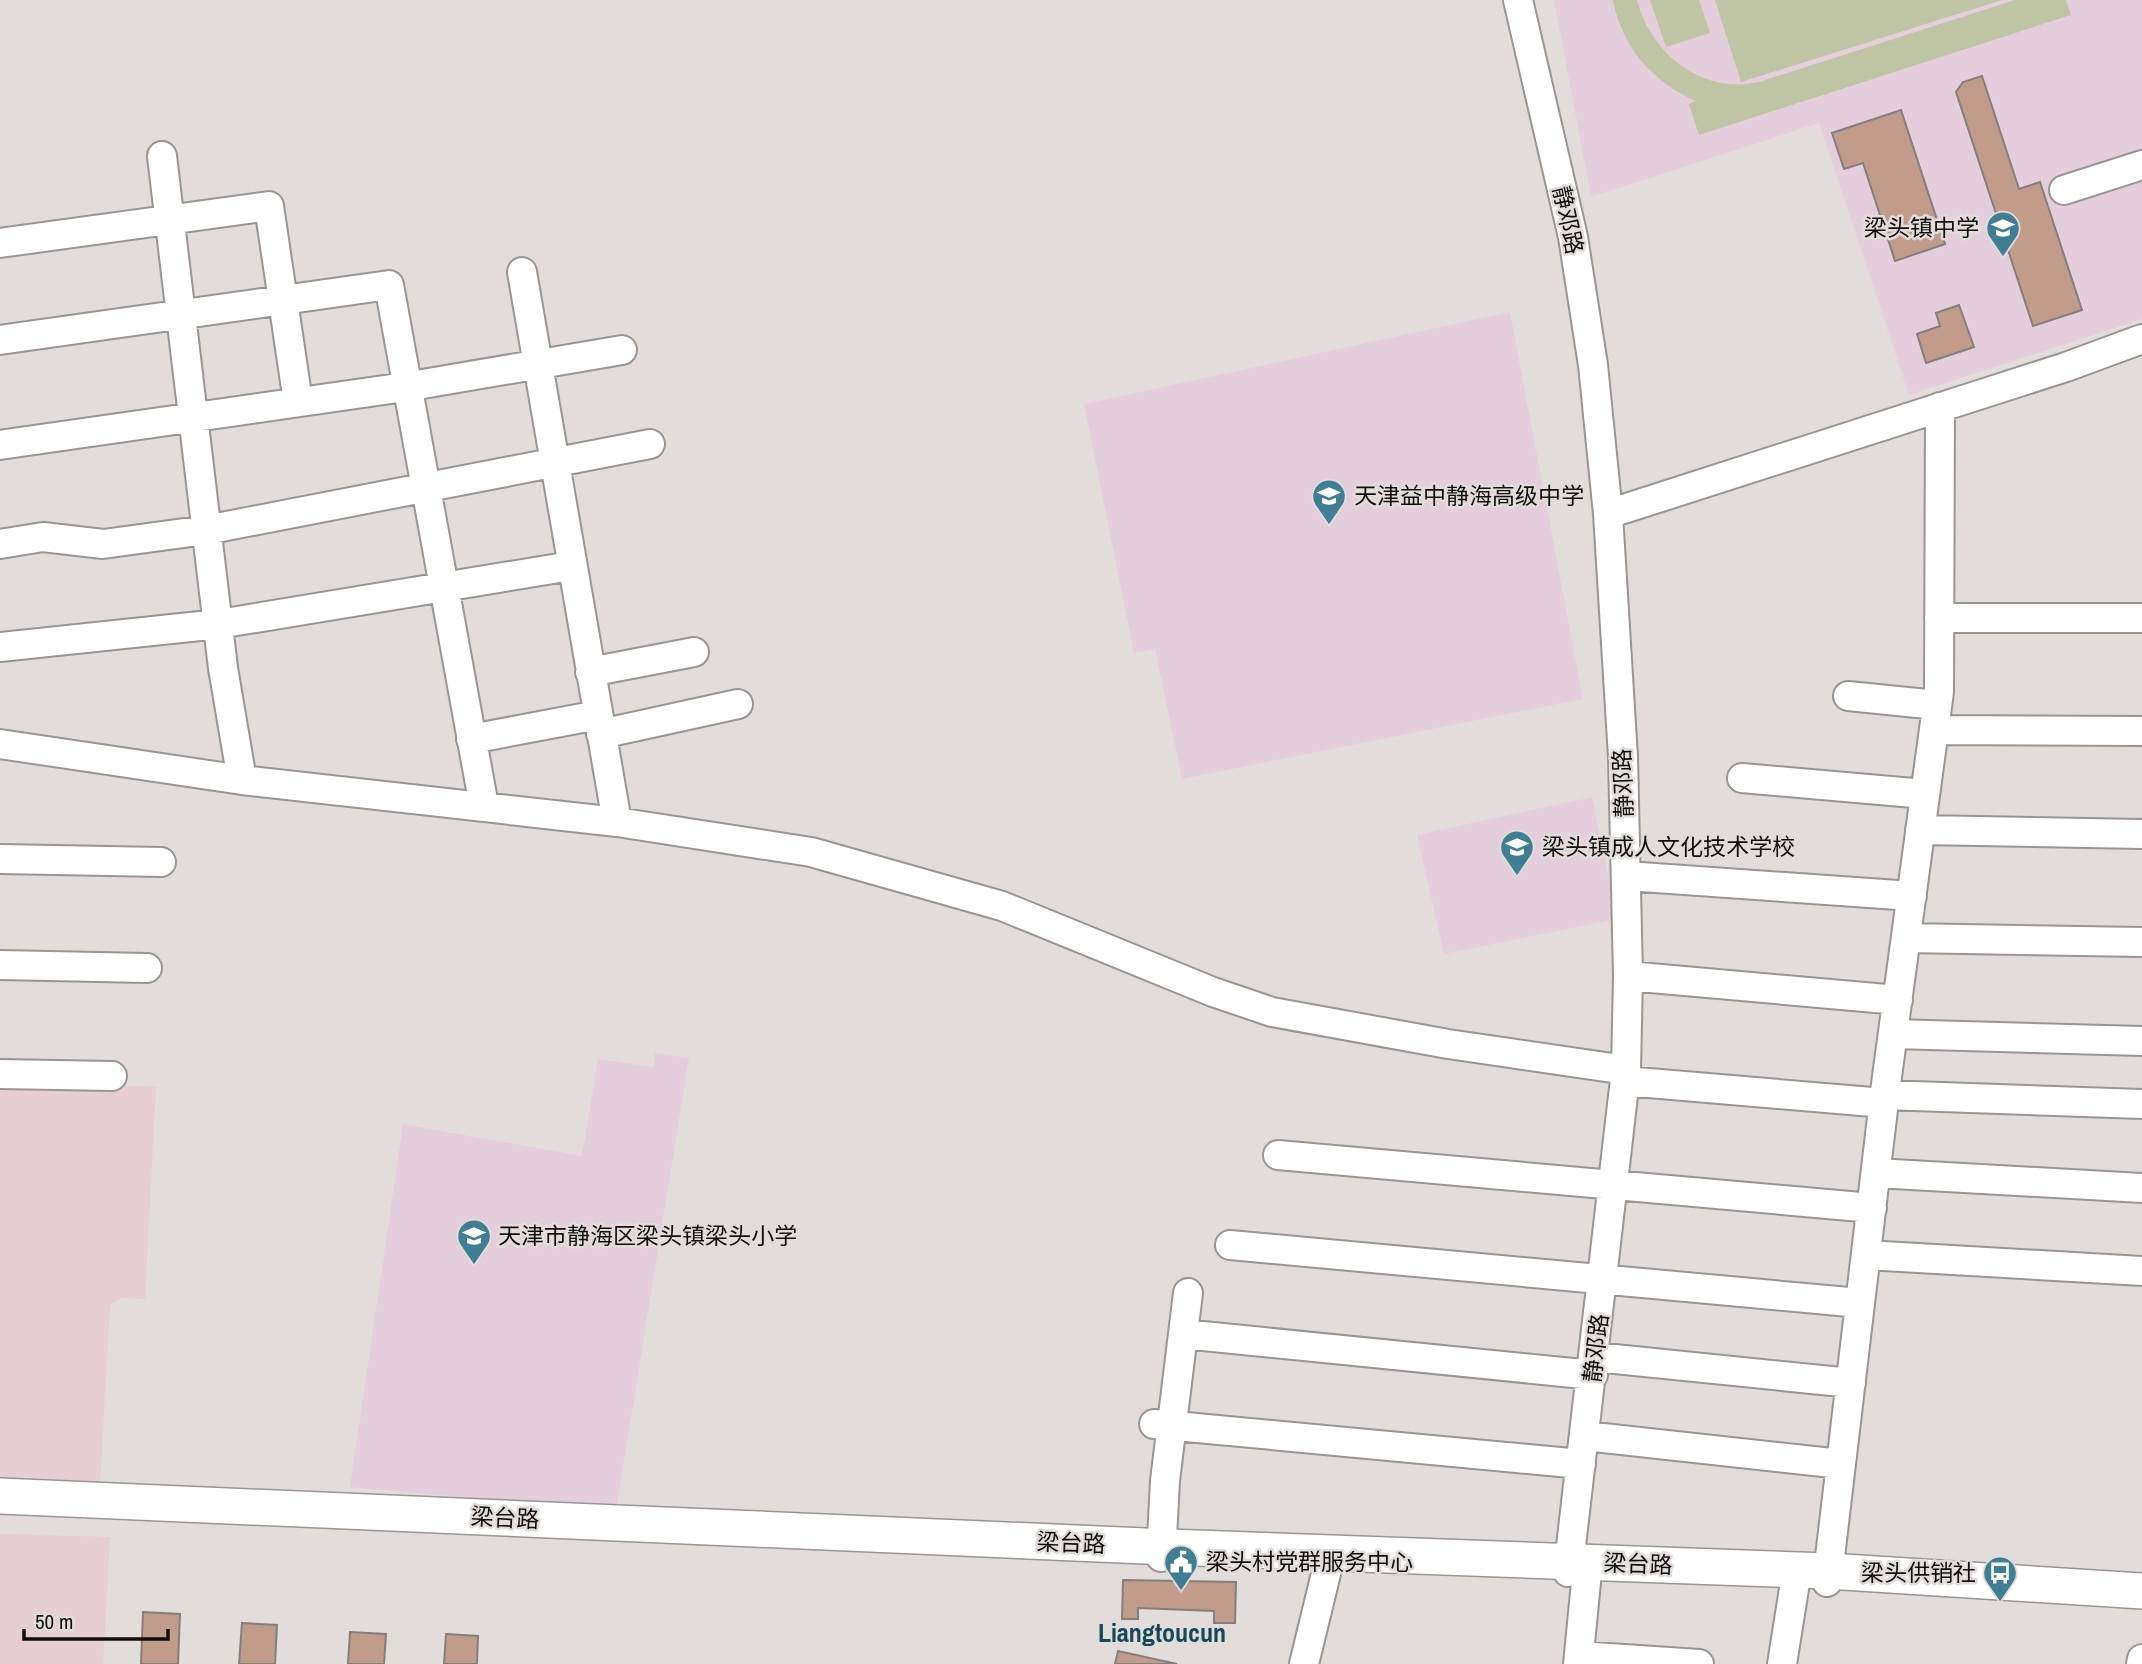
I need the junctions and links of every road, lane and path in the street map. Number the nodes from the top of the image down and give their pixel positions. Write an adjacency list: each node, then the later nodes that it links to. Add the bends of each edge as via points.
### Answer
1 (1518, 0): 22 (street, 静邓路, via 1573,237 1593,365)
2 (162, 156): 5 (street)
3 (2142, 165): 4 (street)
4 (2064, 190)
5 (170, 220): 6 (street); 8 (street, via 269,206); 9 (street)
6 (0, 243)
7 (522, 272): 13 (street)
8 (282, 302): 9 (street); 14 (street, via 390,285); 15 (street)
9 (181, 315): 11 (street); 17 (street)
10 (2142, 339): 16 (street)
11 (0, 340)
12 (622, 350): 13 (street)
13 (537, 365): 14 (street); 20 (street)
14 (405, 387): 15 (street); 21 (street)
15 (298, 402): 17 (street)
16 (1940, 407): 22 (street); 27 (street)
17 (192, 416): 19 (street); 23 (street)
18 (650, 444): 20 (street)
19 (0, 445)
20 (553, 464): 21 (street); 25 (street)
21 (425, 488): 23 (street); 26 (street)
22 (1608, 514): 49 (street, 静邓路)
23 (206, 530): 24 (street, via 103,544 43,537); 29 (street)
24 (0, 544)
25 (571, 566): 26 (street); 32 (street)
26 (443, 587): 29 (street); 38 (street)
27 (1939, 618): 28 (street); 35 (street)
28 (2142, 618)
29 (219, 624): 30 (street); 41 (street)
30 (0, 647)
31 (694, 652): 32 (street)
32 (590, 672): 36 (street)
33 (1848, 696): 35 (street)
34 (738, 704): 36 (street)
35 (1936, 718): 37 (street); 42 (street)
36 (600, 724): 38 (street); 44 (street)
37 (2142, 731)
38 (471, 739): 43 (street)
39 (0, 744): 41 (street)
40 (1742, 778): 42 (street)
41 (242, 780): 43 (street)
42 (1925, 794): 45 (street)
43 (484, 806): 44 (street)
44 (617, 822): 60 (street, via 811,852 880,870 1002,906 1272,1012)
45 (1920, 830): 46 (street); 50 (street)
46 (2142, 834)
47 (0, 859): 48 (street)
48 (161, 862)
49 (1627, 876): 50 (street); 55 (street, 静邓路)
50 (1912, 896): 51 (street)
51 (1906, 938): 52 (street); 56 (street)
52 (2142, 942)
53 (0, 965): 54 (street)
54 (147, 968)
55 (1628, 976): 56 (street); 60 (street, 静邓路)
56 (1898, 1000): 57 (street)
57 (1893, 1034): 58 (street); 62 (street)
58 (2142, 1041)
59 (0, 1074): 61 (street)
60 (1625, 1075): 62 (street); 66 (street, 静邓路)
61 (112, 1076)
62 (1885, 1099): 63 (street); 65 (street)
63 (2142, 1104)
64 (1278, 1155): 66 (street)
65 (1876, 1173): 67 (street); 68 (street)
66 (1614, 1185): 68 (street); 72 (street, 静邓路)
67 (2142, 1188)
68 (1872, 1208): 70 (street)
69 (1230, 1245): 72 (street)
70 (1866, 1255): 71 (street); 74 (street)
71 (2142, 1271)
72 (1604, 1279): 74 (street); 76 (street, 静邓路)
73 (1188, 1293): 75 (street)
74 (1860, 1303): 77 (street)
75 (1182, 1334): 76 (street); 78 (street)
76 (1594, 1366): 77 (street); 79 (street, 静邓路)
77 (1851, 1383): 81 (street)
78 (1162, 1425): 80 (street); 84 (street)
79 (1585, 1436): 80 (street, 静邓路); 81 (street)
80 (1581, 1464): 86 (street, 静邓路)
81 (1841, 1464): 87 (street)
82 (0, 1496): 84 (main road, 梁台路)
83 (0, 1510): 84 (main road, 梁台路)
84 (1161, 1552): 85 (main road, 梁台路)
85 (1330, 1559): 86 (main road, 梁台路); 91 (street)
86 (1578, 1567): 87 (main road, 梁台路); 90 (street, 静邓路)
87 (1812, 1576): 88 (main road, 梁台路); 89 (main road, 梁台路); 93 (street)
88 (2142, 1591)
89 (2142, 1601)
90 (1579, 1660): 92 (street)
91 (1304, 1664)
92 (1699, 1664)
93 (1782, 1664)

